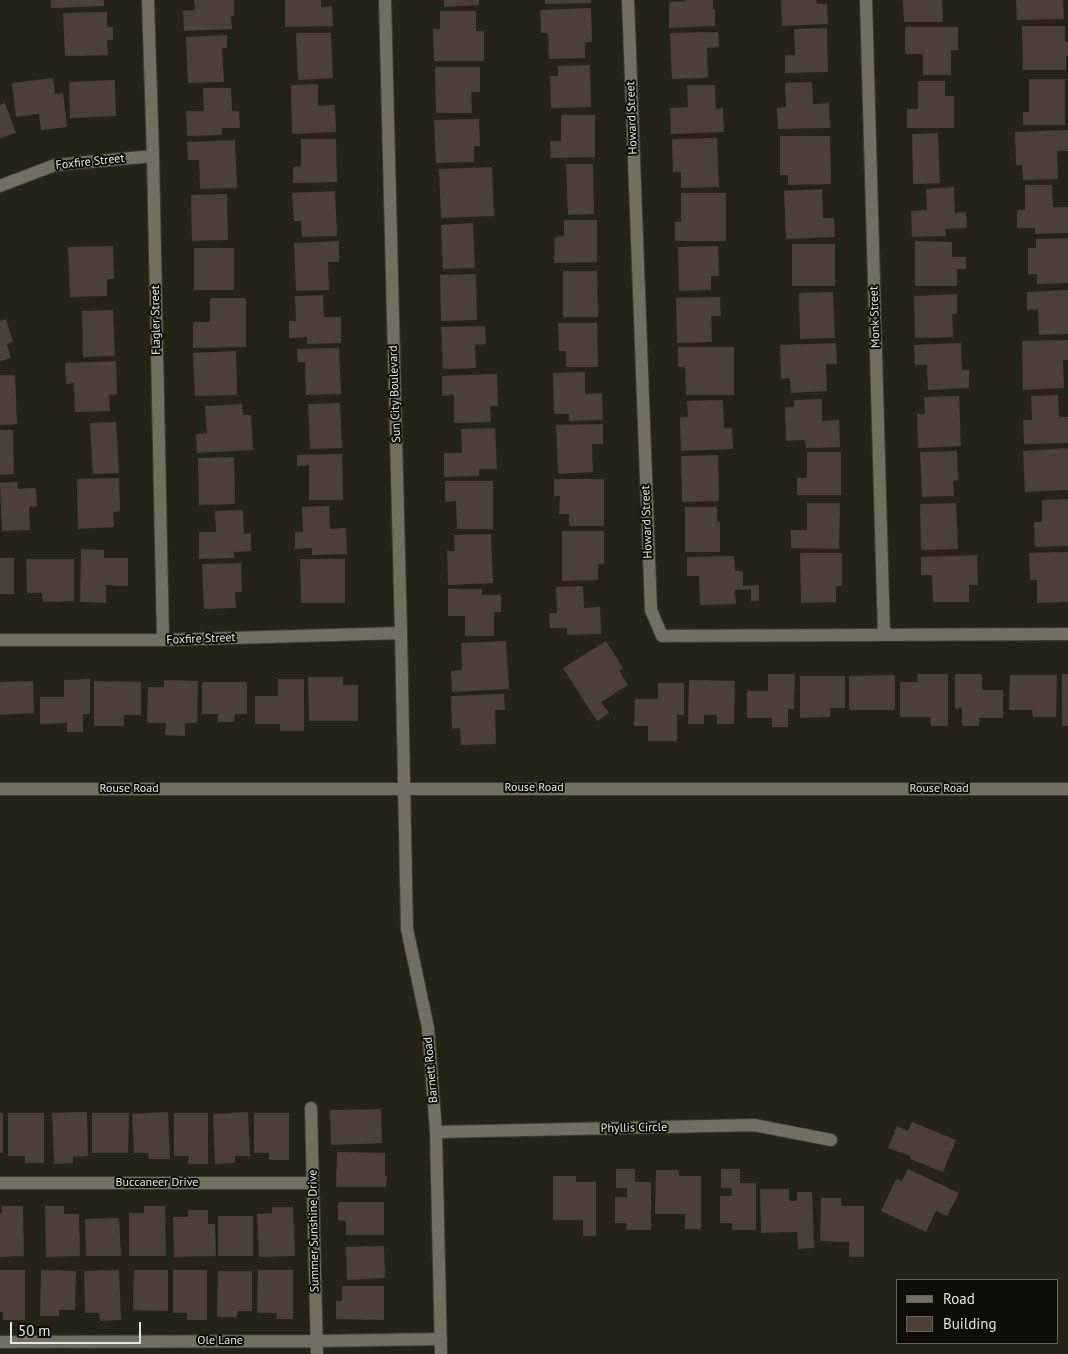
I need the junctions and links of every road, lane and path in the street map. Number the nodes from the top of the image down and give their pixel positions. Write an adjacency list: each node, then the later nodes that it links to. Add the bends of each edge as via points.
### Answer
1 (148, 0): 5 (street, Flagler Street)
2 (385, 0): 7 (street, Sun City Boulevard)
3 (628, 0): 9 (street, Howard Street, via 650,610 662,636)
4 (866, 0): 9 (street, Monk Street)
5 (153, 156): 6 (street, Foxfire Street, via 55,165); 11 (street, Flagler Street)
6 (0, 186)
7 (401, 632): 11 (street, Foxfire Street); 12 (street, Sun City Boulevard)
8 (1068, 634): 9 (street, Howard Street)
9 (884, 635)
10 (0, 640): 11 (street, Foxfire Street)
11 (163, 640)
12 (404, 788): 13 (street, Rouse Road); 14 (street, Rouse Road); 16 (street, Barnett Road, via 407,929 428,1028)
13 (0, 789)
14 (1068, 789)
15 (311, 1108): 19 (street, Summer Sunshine Drive)
16 (436, 1132): 17 (street, Phyllis Circle, via 754,1126); 20 (street, Barnett Road)
17 (831, 1140)
18 (0, 1183): 19 (street, Buccaneer Drive)
19 (313, 1184): 22 (street, Summer Sunshine Drive)
20 (441, 1340): 22 (street, Ole Lane); 23 (street, Barnett Road)
21 (0, 1342): 22 (street, Ole Lane)
22 (317, 1348)
23 (441, 1354)

